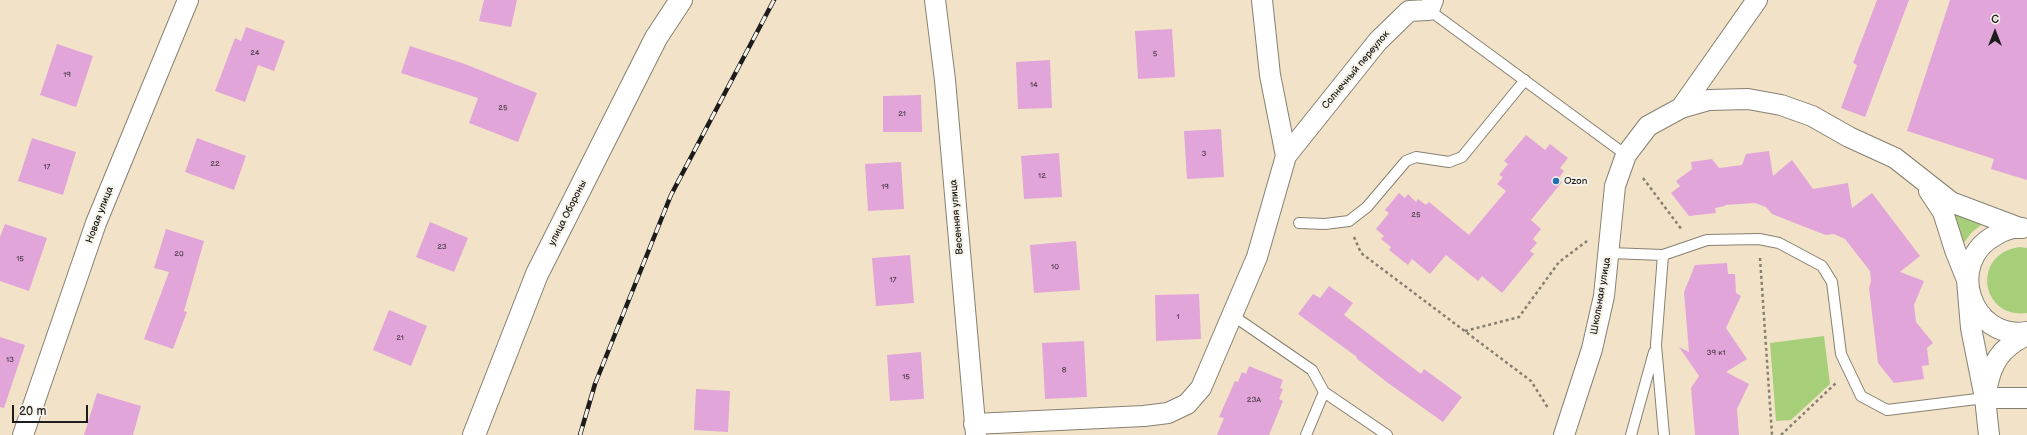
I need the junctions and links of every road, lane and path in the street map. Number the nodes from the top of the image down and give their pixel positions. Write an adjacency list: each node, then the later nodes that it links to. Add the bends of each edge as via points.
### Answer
1 (188, 0): 32 (street, Новая улица, via 96,223)
2 (681, 0): 33 (street, улица Обороны, via 656,38 537,274)
3 (935, 0): 31 (street, Весенняя улица, via 945,80)
4 (1262, 0): 10 (street, via 1270,75)
5 (1757, 0): 8 (street)
6 (1431, 5): 7 (lane); 10 (street, Солнечный переулок, via 1408,10 1378,41)
7 (1525, 80): 9 (lane); 13 (lane, via 1462,157 1449,162 1416,157 1406,161 1367,208)
8 (1681, 108): 9 (street, Школьная улица, via 1648,126); 11 (street, via 1709,100 1748,99 1781,105 1812,116 1849,137 1895,158)
9 (1626, 155): 19 (street, Школьная улица, via 1615,186)
10 (1286, 156): 22 (street, via 1257,257)
11 (1923, 181): 15 (street, via 1951,202); 21 (street, via 1943,212)
12 (1658, 199): 18 (path)
13 (1349, 221): 14 (lane, via 1325,224); 23 (path, via 1361,253)
14 (1299, 223)
15 (2024, 228): 21 (street, via 2004,230 1989,238 1978,249 1970,264)
16 (1759, 239): 18 (lane, via 1707,240); 26 (lane, via 1779,243 1822,266 1832,282 1841,354); 39 (path)
17 (1588, 240): 23 (path, via 1559,262 1519,317)
18 (1694, 245): 20 (lane)
19 (1609, 253): 20 (lane); 36 (street, Школьная улица, via 1604,296 1592,349)
20 (1663, 255): 25 (lane)
21 (1967, 280): 24 (street, via 1972,301 1977,311 1988,322 2003,330); 28 (street, via 1971,328)
22 (1232, 315): 27 (lane, via 1312,370); 31 (street, via 1201,388 1187,404 1168,412 1144,416)
23 (1464, 331): 30 (path, via 1531,381)
24 (2027, 333): 28 (street, via 2000,354 1990,373)
25 (1656, 345): 37 (lane); 38 (lane)
26 (1849, 371): 28 (lane, via 1862,396 1887,410); 40 (path)
27 (1324, 392): 34 (lane); 35 (lane)
28 (1985, 398): 29 (street); 41 (street)
29 (2027, 398)
30 (1549, 410)
31 (975, 430)
32 (23, 435)
33 (474, 435)
34 (1306, 435)
35 (1386, 435)
36 (1564, 435)
37 (1631, 435)
38 (1664, 435)
39 (1772, 435)
40 (1781, 435)
41 (1989, 435)

